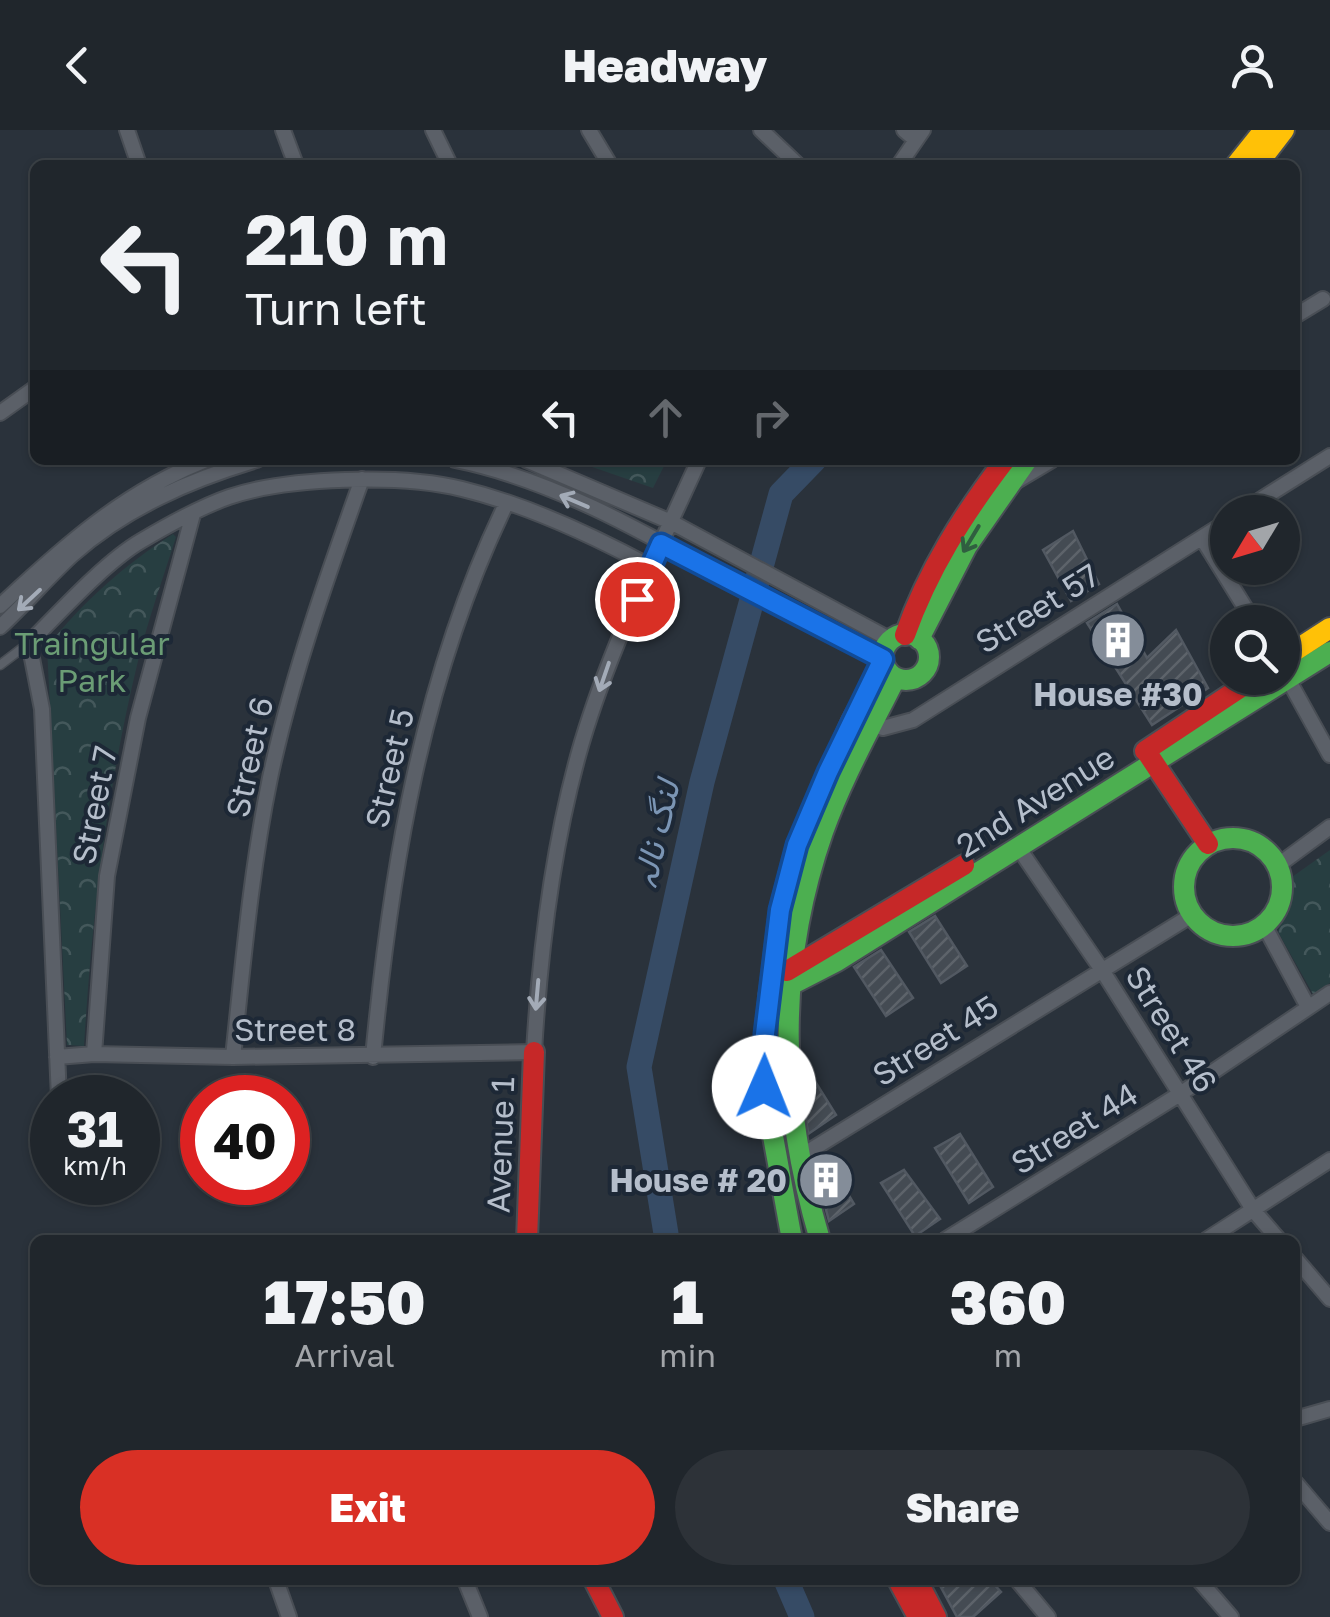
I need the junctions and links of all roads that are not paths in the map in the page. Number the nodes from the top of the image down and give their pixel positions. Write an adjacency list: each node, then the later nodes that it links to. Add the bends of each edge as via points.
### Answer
1 (127, 130): 9 (street)
2 (282, 130): 10 (street)
3 (433, 130): 11 (street)
4 (589, 130): 12 (street)
5 (760, 130): 13 (street)
6 (1264, 130): 15 (street)
7 (1284, 130): 16 (street)
8 (914, 133): 14 (street)
9 (137, 160)
10 (294, 160)
11 (448, 160)
12 (607, 160)
13 (793, 160)
14 (900, 160)
15 (1240, 160)
16 (1261, 160)
17 (1323, 300): 18 (street)
18 (1300, 313)
19 (30, 392): 21 (street)
20 (0, 402): 21 (street)
21 (0, 413)
22 (1330, 456): 33 (street)
23 (193, 465): 42 (street, via 123,501)
24 (240, 465): 43 (street, one-way to 43, via 160,496 112,524)
25 (479, 465): 39 (street, one-way to 25, via 609,516)
26 (538, 465): 36 (street)
27 (697, 465): 36 (street)
28 (1001, 465): 46 (street, via 961,516)
29 (1023, 465): 32 (street)
30 (1044, 465): 32 (street)
31 (362, 479): 34 (street, via 462,489); 35 (street, via 230,496); 72 (street, Street 6, via 317,604 271,776)
32 (1006, 488): 46 (street, one-way to 46, via 939,592)
33 (1268, 495)
34 (506, 504): 40 (street); 71 (street, Street 5, via 481,555 419,749 393,874)
35 (193, 514): 45 (street, via 138,542); 69 (street, Street 7, via 138,718 107,876)
36 (672, 522): 39 (street); 46 (street)
37 (1210, 533): 38 (street, Street 57)
38 (1202, 538): 41 (street); 54 (street, Street 57, via 912,720)
39 (661, 544): 40 (street); 46 (street)
40 (651, 567): 68 (street, one-way to 68, via 581,744 556,859)
41 (1243, 605)
42 (0, 606)
43 (0, 627)
44 (1330, 628): 48 (street, 2nd Avenue)
45 (29, 644): 50 (lane); 70 (street, via 42,709)
46 (890, 650): 54 (street); 65 (street, via 797,845)
47 (1330, 652): 49 (street, 2nd Avenue)
48 (1300, 655)
49 (1300, 663)
50 (0, 665)
51 (1232, 695): 56 (street, 2nd Avenue)
52 (1244, 695): 56 (street, 2nd Avenue)
53 (1298, 695): 55 (street)
54 (872, 725): 64 (street, via 817,851)
55 (1330, 754)
56 (1149, 756): 58 (street); 59 (street, 2nd Avenue); 64 (street, 2nd Avenue)
57 (1330, 827): 60 (street)
58 (1208, 844): 60 (street, via 1240,838); 61 (street, via 1187,868 1183,884)
59 (1018, 848): 63 (street, Street 46); 64 (street, 2nd Avenue, via 837,961)
60 (1278, 866): 62 (street, via 1281,898)
61 (1192, 915): 62 (street, via 1218,934 1250,934); 63 (street, Street 45)
62 (1264, 925): 67 (street)
63 (1102, 970): 74 (street, Street 46); 75 (street, Street 45)
64 (793, 976): 65 (street, 2nd Avenue); 75 (street, via 789,1090)
65 (770, 987): 79 (street, via 764,1087)
66 (1330, 994): 67 (street, Street 44)
67 (1308, 1007): 74 (street, Street 44)
68 (534, 1052): 71 (street, Street 8); 78 (street, Avenue 1)
69 (94, 1054): 70 (street, Street 8); 72 (street, Street 8)
70 (57, 1057): 73 (street)
71 (373, 1057): 72 (street, Street 8)
72 (234, 1058)
73 (58, 1075)
74 (1180, 1094): 77 (street, Street 46); 81 (street, Street 44)
75 (798, 1158): 80 (street)
76 (1330, 1160): 77 (street)
77 (1254, 1211): 82 (street); 83 (street, Street 46)
78 (526, 1235)
79 (791, 1235)
80 (819, 1235)
81 (953, 1235)
82 (1214, 1235)
83 (1275, 1235)
84 (1300, 1264): 85 (street)
85 (1330, 1299)
86 (1330, 1409): 87 (street)
87 (1300, 1418)
88 (1300, 1488): 89 (street)
89 (1330, 1524)
90 (278, 1585): 97 (street)
91 (467, 1585): 98 (street)
92 (597, 1585): 99 (street)
93 (901, 1585): 100 (street)
94 (920, 1585): 101 (street)
95 (1021, 1585): 102 (street)
96 (1203, 1585): 103 (street)
97 (288, 1617)
98 (480, 1617)
99 (613, 1617)
100 (918, 1617)
101 (936, 1617)
102 (1048, 1617)
103 (1231, 1617)

